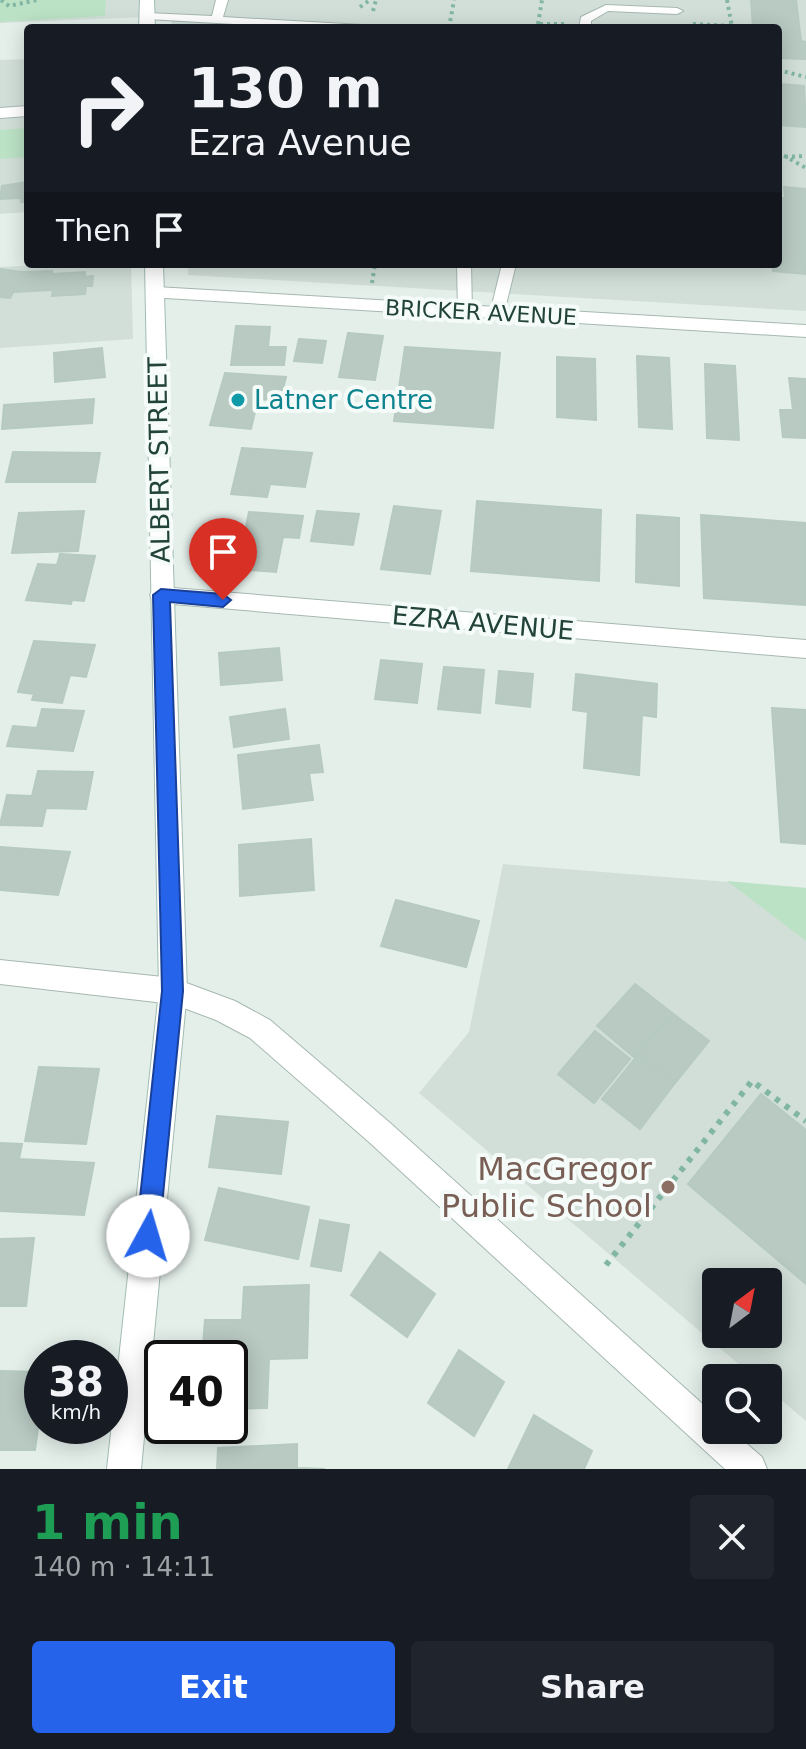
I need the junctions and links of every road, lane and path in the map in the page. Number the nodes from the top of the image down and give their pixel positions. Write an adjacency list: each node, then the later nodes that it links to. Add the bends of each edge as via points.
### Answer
1 (1, 0): 2 (path, via 9,6)
2 (37, 0)
3 (222, 0): 9 (lane)
4 (454, 0): 11 (path)
5 (542, 0): 12 (path)
6 (727, 0): 14 (path)
7 (677, 11): 13 (lane, via 606,8)
8 (147, 15): 9 (lane)
9 (216, 20): 10 (lane)
10 (290, 24)
11 (450, 24)
12 (538, 24)
13 (585, 24)
14 (731, 24)
15 (782, 71): 16 (path)
16 (806, 77)
17 (24, 111): 18 (street)
18 (0, 113)
19 (782, 156): 21 (path)
20 (806, 156): 21 (path)
21 (788, 158): 22 (path)
22 (806, 168)
23 (154, 268): 28 (street, ALBERT STREET)
24 (374, 268): 27 (path)
25 (464, 268): 29 (lane)
26 (508, 268): 30 (lane)
27 (371, 288)
28 (156, 293): 29 (street, BRICKER AVENUE); 32 (street, ALBERT STREET)
29 (465, 312): 30 (street, BRICKER AVENUE)
30 (497, 313): 31 (street, BRICKER AVENUE)
31 (806, 331)
32 (161, 595): 33 (street, EZRA AVENUE); 35 (street, ALBERT STREET)
33 (806, 649)
34 (0, 972): 35 (street)
35 (173, 991): 38 (street, ALBERT STREET); 39 (street, via 260,1029)
36 (806, 1121): 37 (path, via 752,1081)
37 (606, 1265)
38 (124, 1469)
39 (750, 1469)

